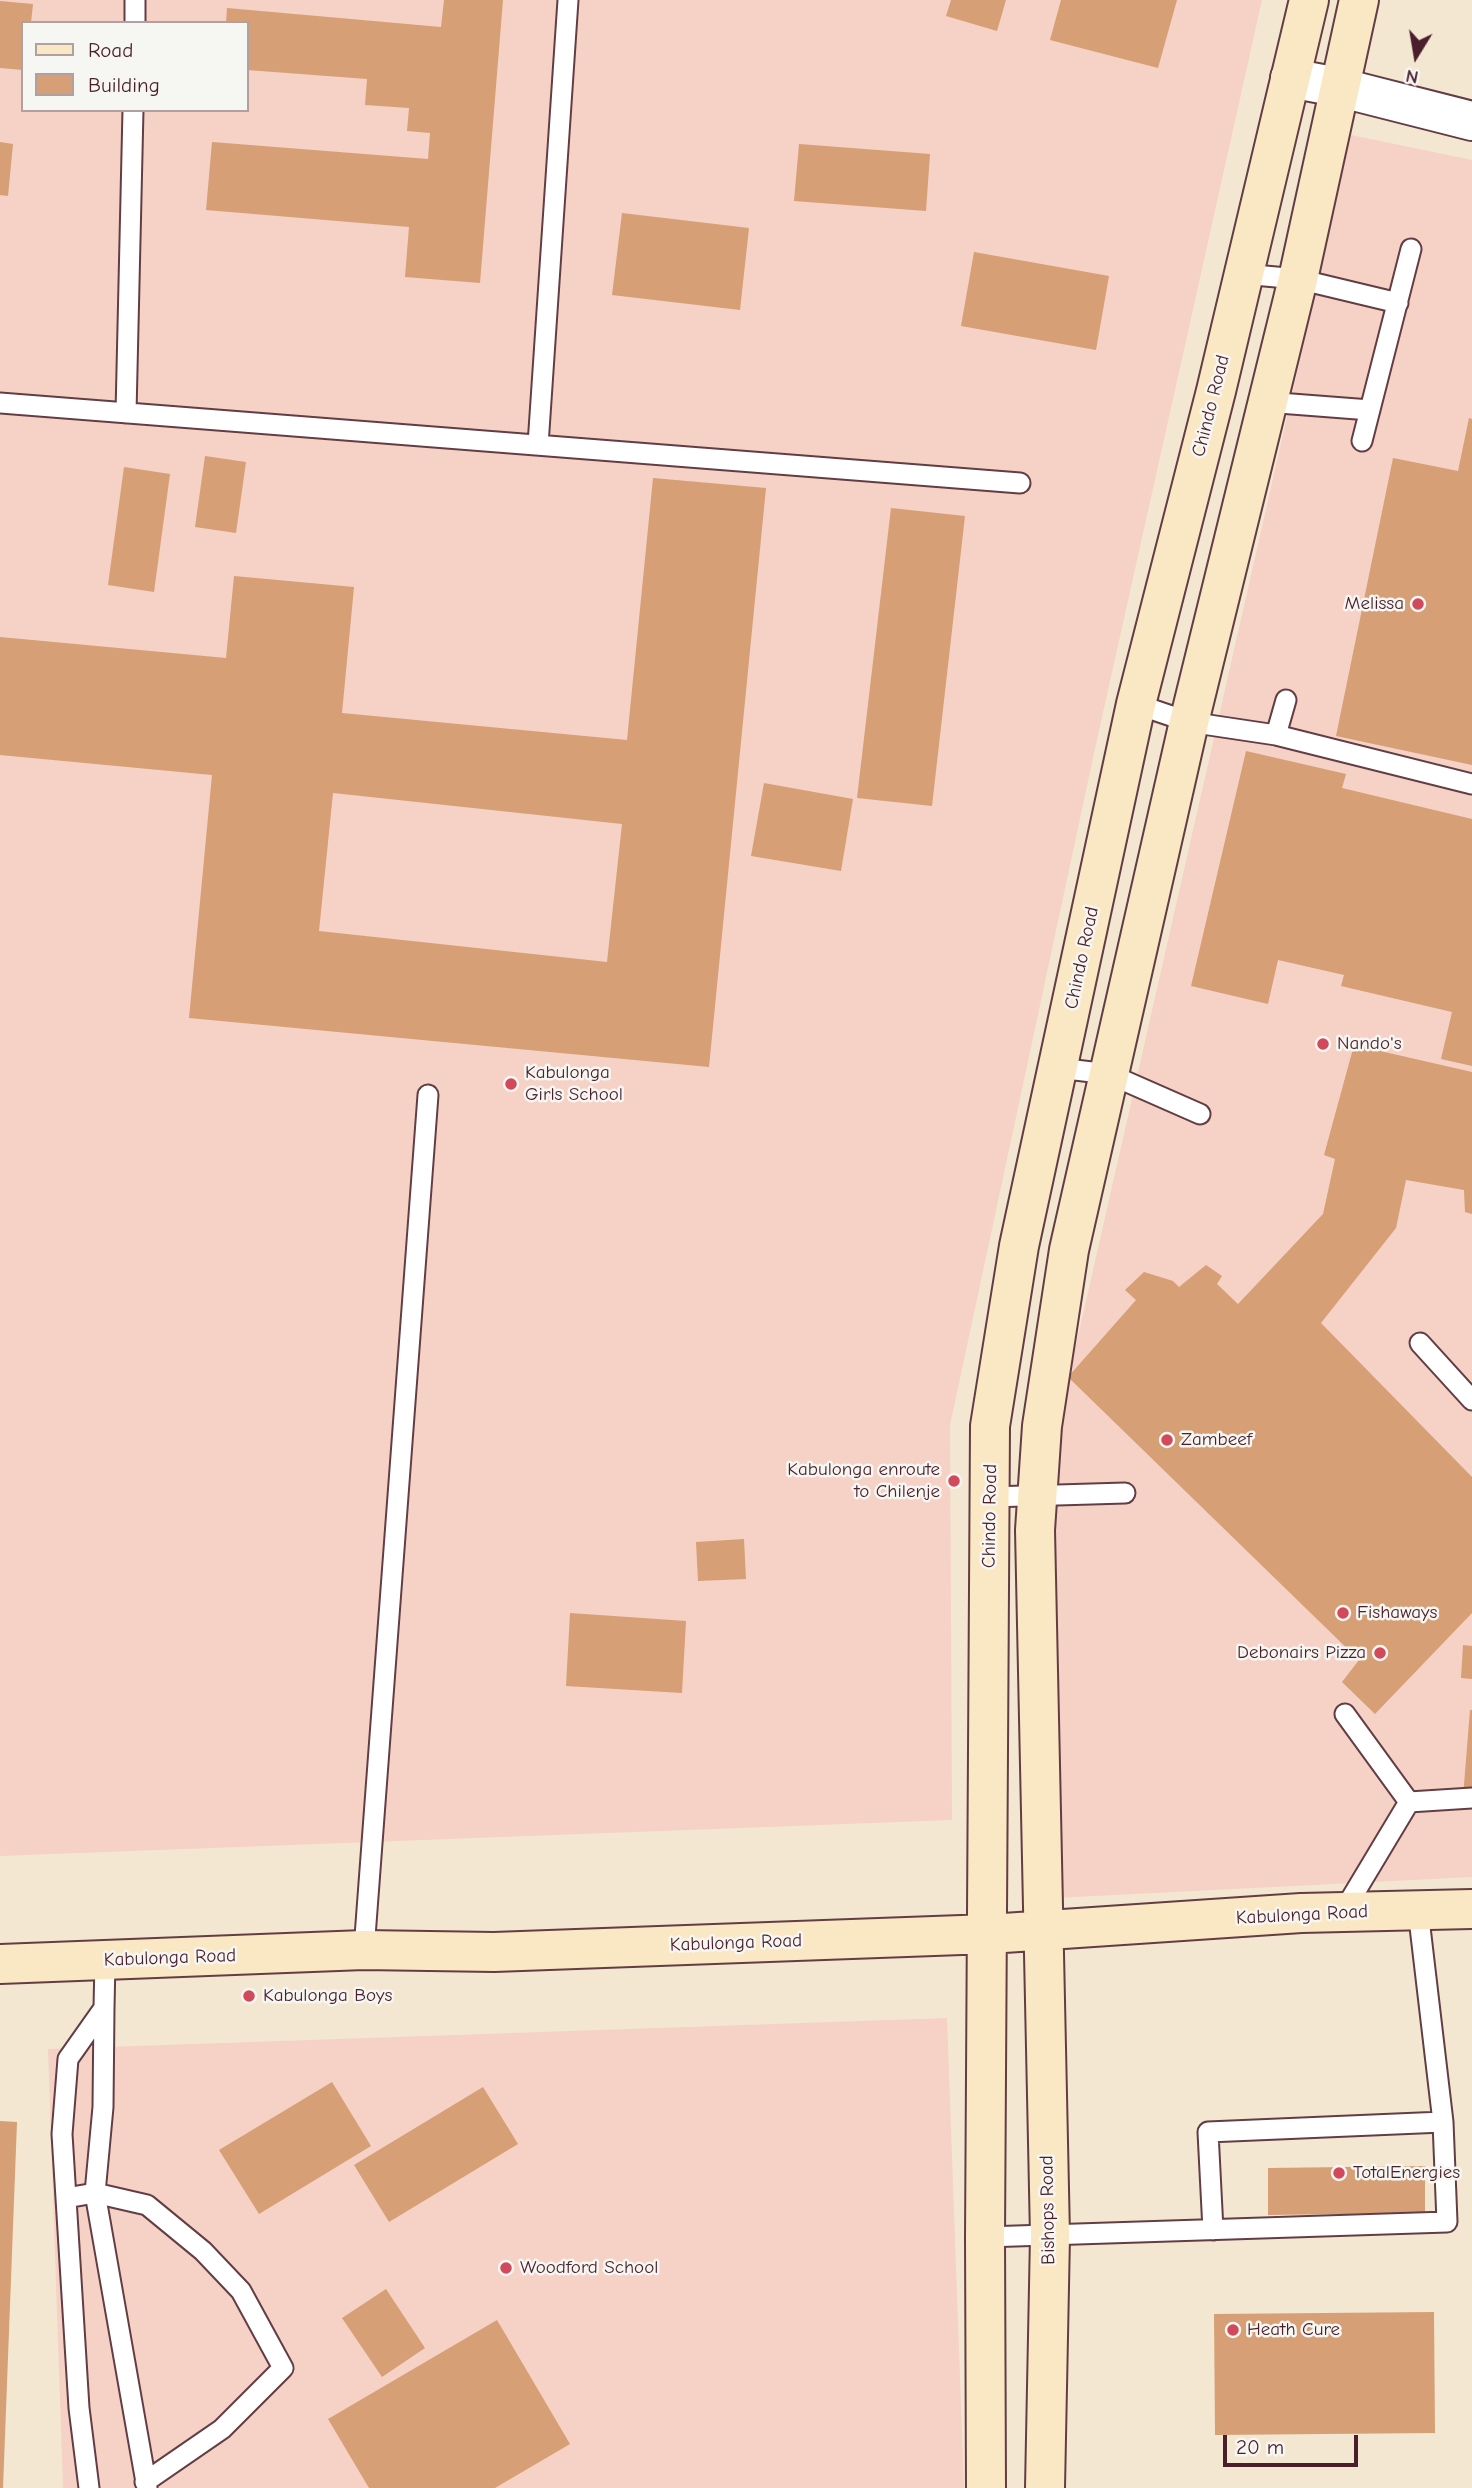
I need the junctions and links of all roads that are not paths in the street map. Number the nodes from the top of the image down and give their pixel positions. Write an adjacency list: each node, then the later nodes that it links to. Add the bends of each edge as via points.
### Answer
1 (135, 0): 5 (lane)
2 (568, 0): 19 (lane)
3 (1309, 0): 6 (main road, Chindo Road)
4 (1359, 0): 7 (main road)
5 (135, 21)
6 (1290, 78): 7 (street); 11 (main road, Chindo Road)
7 (1338, 87): 9 (street); 12 (main road)
8 (133, 112): 17 (lane)
9 (1472, 121)
10 (1411, 249): 13 (lane)
11 (1243, 274): 12 (lane); 22 (main road, Chindo Road)
12 (1298, 279): 13 (lane); 14 (main road)
13 (1398, 303): 16 (lane)
14 (1266, 402): 16 (lane); 23 (main road)
15 (0, 403): 17 (lane)
16 (1370, 410): 18 (lane)
17 (126, 413): 19 (lane)
18 (1362, 441)
19 (538, 445): 20 (lane)
20 (1020, 483)
21 (1286, 699): 24 (lane)
22 (1136, 704): 23 (lane); 26 (main road, Chindo Road)
23 (1189, 722): 24 (lane); 27 (main road)
24 (1276, 735): 25 (lane)
25 (1472, 784)
26 (1059, 1068): 27 (lane); 34 (main road, Chindo Road, via 1019,1246 990,1426)
27 (1109, 1074): 29 (lane); 33 (main road, via 1069,1250)
28 (428, 1096): 43 (lane)
29 (1200, 1114)
30 (1420, 1343): 31 (lane)
31 (1472, 1400)
32 (1125, 1493): 33 (lane)
33 (1036, 1495): 34 (lane); 41 (main road)
34 (990, 1497): 42 (main road, Chindo Road)
35 (1345, 1714): 37 (lane)
36 (1472, 1798): 37 (lane)
37 (1409, 1802): 40 (lane)
38 (1472, 1909): 39 (main road, Kabulonga Road)
39 (1418, 1910): 40 (main road, Kabulonga Road); 47 (lane)
40 (1343, 1912): 41 (main road, Kabulonga Road)
41 (1042, 1932): 42 (main road, Kabulonga Road); 51 (main road, Bishops Road)
42 (989, 1934): 43 (main road, Kabulonga Road, via 494,1952); 52 (main road)
43 (364, 1950): 44 (main road, Kabulonga Road)
44 (105, 1961): 45 (main road, Kabulonga Road); 46 (lane)
45 (0, 1964)
46 (104, 2008): 48 (lane, via 103,2107); 49 (lane, via 68,2059 62,2134)
47 (1443, 2122): 50 (lane, via 1447,2221); 50 (lane, via 1208,2132)
48 (95, 2193): 49 (lane); 53 (lane); 53 (lane, via 147,2205 203,2251 241,2291 283,2368 222,2429)
49 (66, 2198): 54 (lane, via 79,2409)
50 (1213, 2230): 51 (lane)
51 (1050, 2236): 52 (lane); 56 (main road, Bishops Road)
52 (985, 2237): 55 (main road)
53 (146, 2485)
54 (89, 2488)
55 (986, 2488)
56 (1045, 2488)

